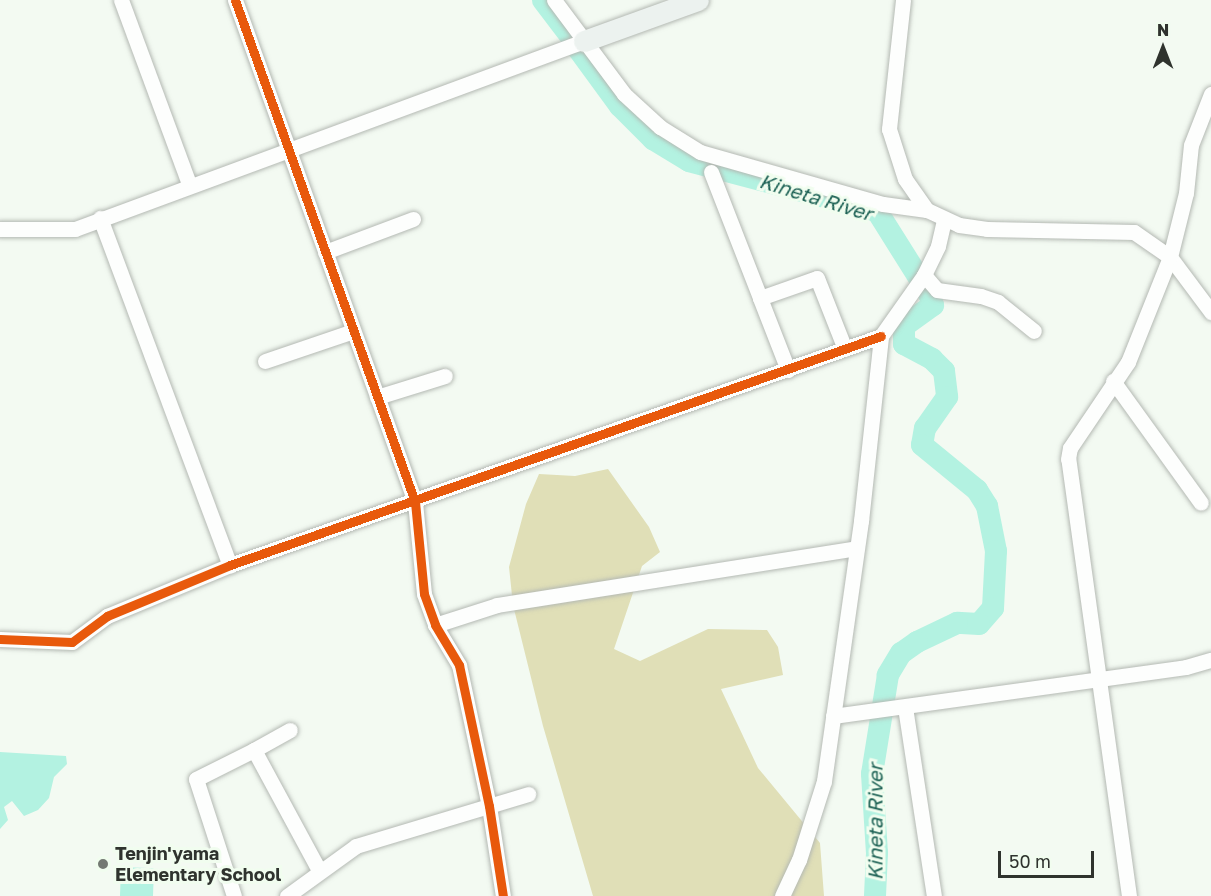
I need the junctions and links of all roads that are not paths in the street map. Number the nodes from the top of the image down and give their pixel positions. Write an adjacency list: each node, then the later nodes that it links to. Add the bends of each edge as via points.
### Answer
1 (121, 0): 10 (street)
2 (235, 0): 8 (street)
3 (554, 0): 6 (street)
4 (698, 0): 6 (street)
5 (903, 0): 11 (street, via 890,129 905,179)
6 (584, 41): 8 (street); 11 (street, via 624,94 660,128 700,152 883,204)
7 (1211, 94): 17 (street, via 1191,145 1186,194)
8 (288, 147): 10 (street); 16 (street)
9 (711, 172): 19 (street)
10 (189, 184): 12 (street)
11 (927, 210): 14 (street)
12 (100, 218): 15 (street, via 75,229); 33 (street)
13 (413, 219): 16 (street)
14 (944, 220): 17 (street, via 987,230 1134,232); 18 (street, via 938,246)
15 (0, 229)
16 (325, 252): 21 (street)
17 (1170, 257): 20 (street); 28 (street, via 1128,362)
18 (921, 280): 22 (street, via 937,290 998,302); 23 (street)
19 (760, 298): 24 (street, via 817,278); 26 (street)
20 (1211, 312)
21 (353, 331): 25 (street); 29 (street)
22 (1034, 331)
23 (881, 336): 24 (street); 32 (street)
24 (845, 349): 26 (street)
25 (265, 361)
26 (788, 370): 30 (street)
27 (445, 376): 29 (street)
28 (1113, 381): 31 (street); 37 (street, via 1070,448 1068,459)
29 (377, 397): 30 (street)
30 (415, 502): 33 (street); 34 (street, via 424,594)
31 (1201, 503)
32 (856, 548): 34 (street, via 497,605); 39 (street)
33 (231, 565): 35 (street, via 107,616 72,642)
34 (435, 625): 43 (street, via 459,665)
35 (0, 639)
36 (1211, 660): 37 (street)
37 (1097, 680): 38 (street); 50 (street)
38 (905, 707): 39 (street); 49 (street)
39 (833, 716): 48 (street, via 824,781 800,860)
40 (290, 730): 41 (street)
41 (254, 750): 44 (street); 45 (street, via 196,779)
42 (528, 794): 43 (street)
43 (489, 806): 44 (street, via 356,846); 47 (street)
44 (319, 870): 46 (street)
45 (234, 896)
46 (287, 896)
47 (503, 896)
48 (782, 896)
49 (934, 896)
50 (1129, 896)

